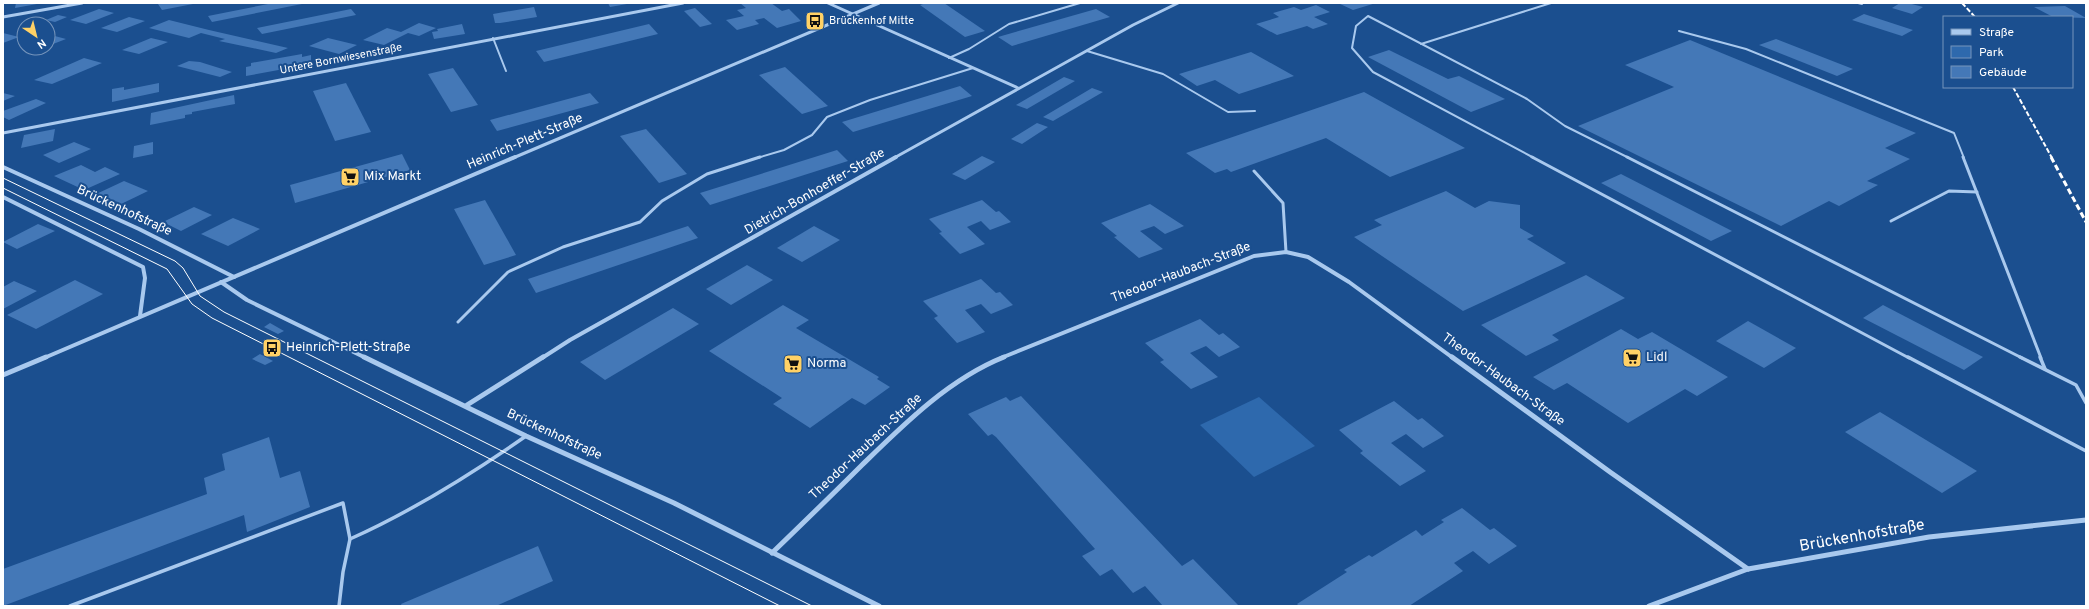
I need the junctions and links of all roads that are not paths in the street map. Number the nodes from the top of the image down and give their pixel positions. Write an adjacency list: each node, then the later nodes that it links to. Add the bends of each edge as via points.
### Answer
1 (82, 3): 11 (street)
2 (683, 3): 13 (street, Untere Bornwiesenstraße)
3 (828, 3): 10 (street)
4 (879, 3): 10 (street, Heinrich-Plett-Straße)
5 (1080, 3): 16 (lane, via 1010,24)
6 (1178, 3): 15 (street, Dietrich-Bonhoeffer-Straße)
7 (1551, 3): 14 (lane)
8 (1858, 3): 9 (lane)
9 (1862, 4)
10 (853, 13): 16 (street); 28 (street, Heinrich-Plett-Straße)
11 (3, 17)
12 (1679, 31): 24 (lane, via 1746,49 1954,134)
13 (493, 38): 18 (lane); 21 (street, Untere Bornwiesenstraße)
14 (1421, 44): 32 (lane, via 1527,99 1565,126); 37 (lane, via 1368,16 1356,26 1352,48 1373,72)
15 (1087, 51): 19 (street, Dietrich-Bonhoeffer-Straße); 20 (lane, via 1163,74 1228,112)
16 (949, 58): 17 (street)
17 (973, 68): 19 (street); 31 (lane, via 870,100 827,117 812,134 784,150 707,174 662,201 640,222 563,247 508,272)
18 (506, 71)
19 (1018, 88): 35 (street, Dietrich-Bonhoeffer-Straße, via 570,340)
20 (1255, 111)
21 (3, 133)
22 (3, 167): 28 (street, Brückenhofstraße)
23 (1254, 171): 27 (lane, via 1283,203)
24 (1977, 192): 26 (lane, via 1949,190); 32 (lane)
25 (3, 197): 30 (street, via 142,267 145,278)
26 (1891, 221)
27 (1286, 252): 40 (street, Theodor-Haubach-Straße, via 1254,256 981,366 934,399 902,426); 41 (street, Theodor-Haubach-Straße, via 1308,256 1344,279)
28 (234, 276): 29 (street, Heinrich-Plett-Straße)
29 (221, 282): 30 (street, Heinrich-Plett-Straße); 35 (street, Brückenhofstraße, via 247,300)
30 (140, 316): 33 (street, Heinrich-Plett-Straße)
31 (458, 322)
32 (2045, 369): 34 (lane, via 2076,385)
33 (3, 375)
34 (2086, 403)
35 (467, 405): 36 (street, Brückenhofstraße)
36 (526, 436): 39 (lane, via 464,479 374,529); 40 (street, Brückenhofstraße, via 674,503)
37 (2086, 451)
38 (2086, 520): 41 (street, Brückenhofstraße, via 1929,537)
39 (350, 539): 42 (lane, via 343,503); 43 (lane)
40 (772, 553): 44 (street, Brückenhofstraße)
41 (1748, 569): 45 (street, Brückenhofstraße)
42 (70, 606)
43 (339, 606)
44 (879, 606)
45 (1649, 606)

